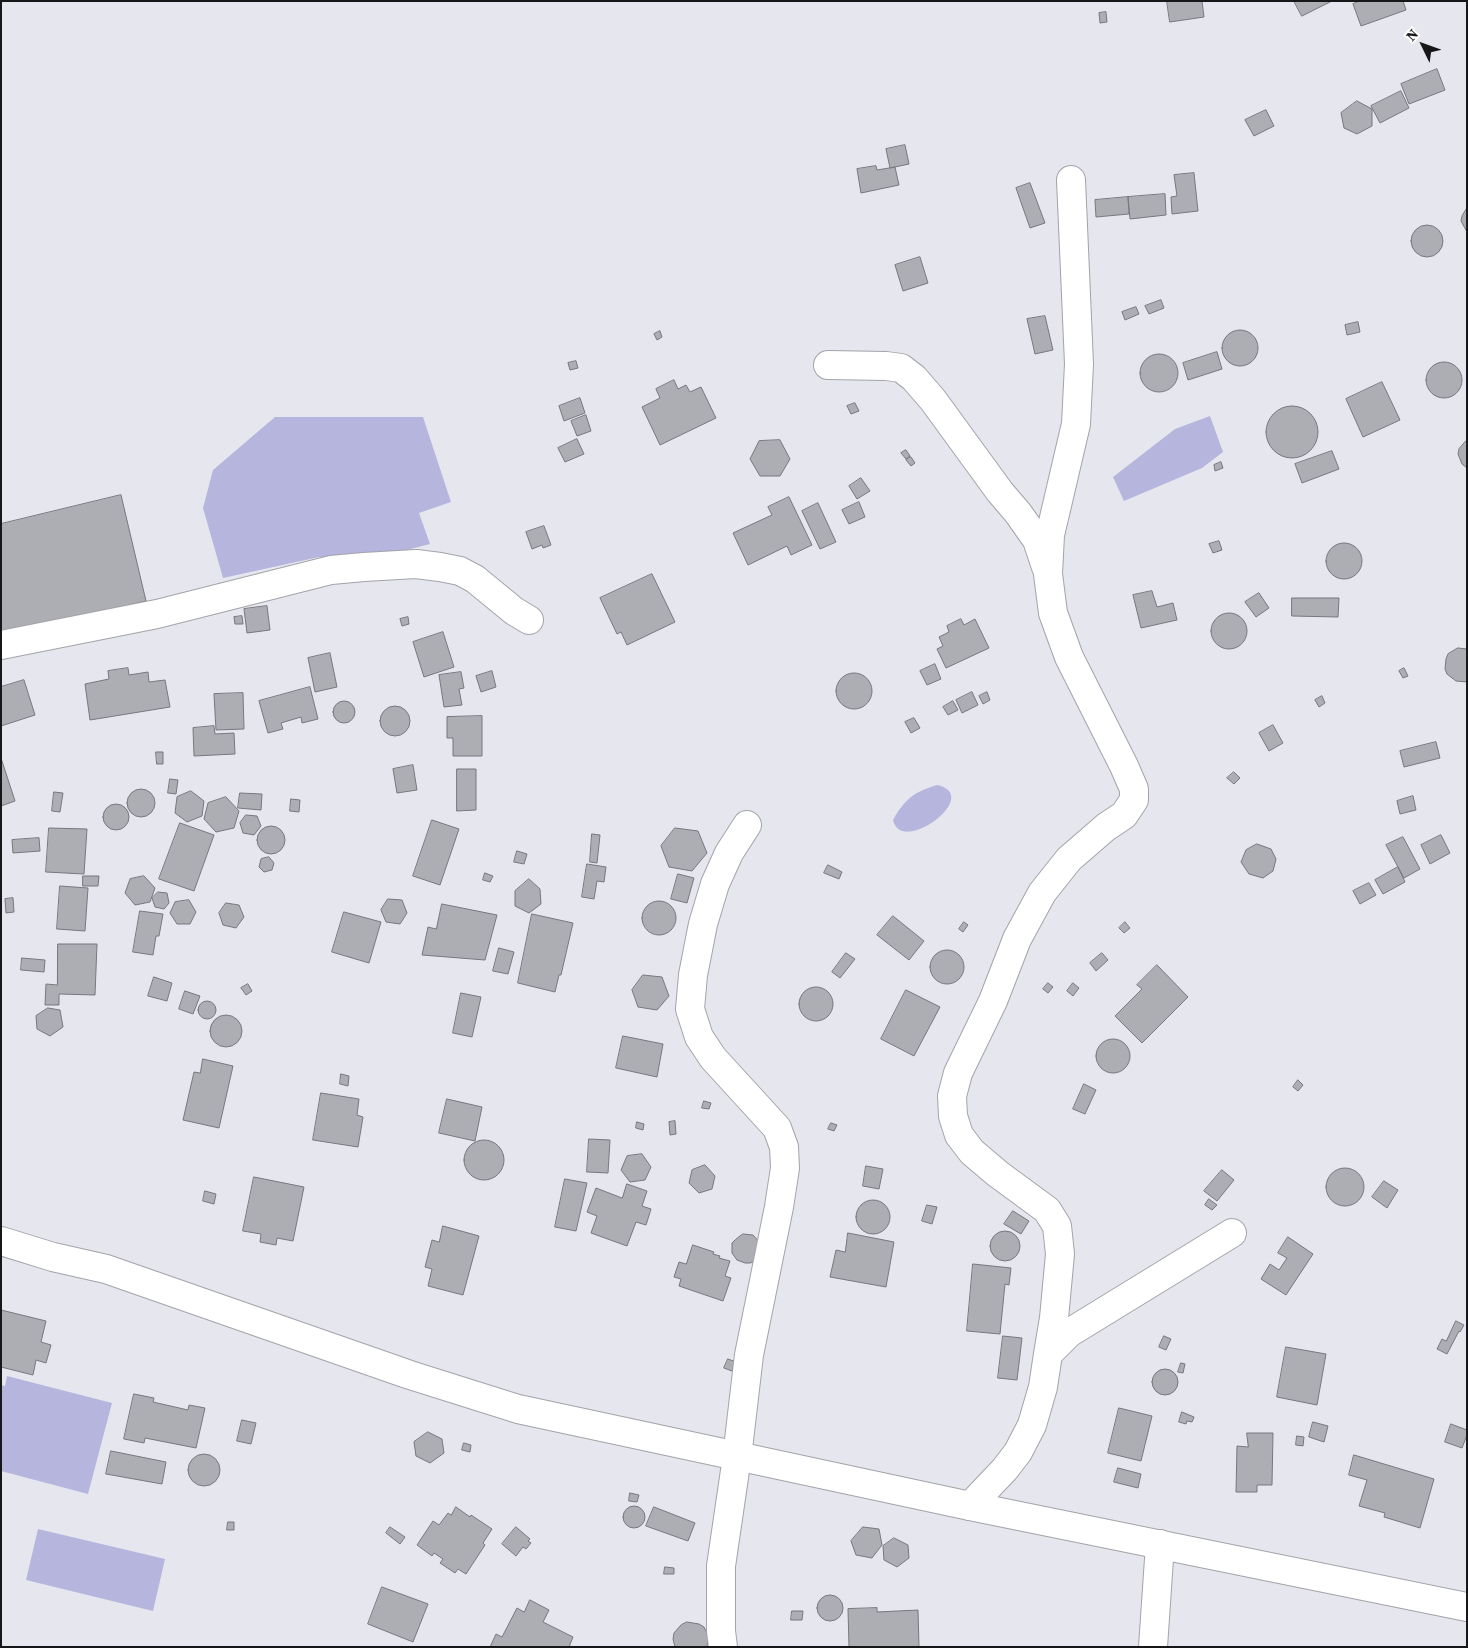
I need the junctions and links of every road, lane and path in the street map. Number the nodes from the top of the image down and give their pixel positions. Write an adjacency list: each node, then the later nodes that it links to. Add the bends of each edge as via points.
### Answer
1 (1071, 180): 3 (street, via 1079,364 1076,424 1050,535)
2 (828, 365): 3 (street, via 901,368 914,378 1037,540)
3 (1048, 574): 9 (street, via 1053,613 1069,657 1124,766 1134,789 1134,800 1124,814 1069,860 1042,893 1017,939 993,1001 958,1073 952,1096 953,1116 959,1135 972,1152 1048,1210 1056,1226 1060,1254)
4 (529, 620): 5 (street, via 460,571 416,564 331,570 157,614)
5 (1, 645)
6 (747, 825): 10 (street, via 729,853 703,924 690,1009 699,1037 713,1058 777,1128 784,1147 778,1208 749,1355)
7 (1232, 1234): 9 (street, via 1068,1333)
8 (1, 1242): 10 (street, via 106,1269 410,1375 518,1409)
9 (1048, 1354): 11 (street, via 1043,1387 1029,1432 1005,1469)
10 (737, 1457): 11 (street); 14 (street, via 721,1566)
11 (970, 1506): 12 (street)
12 (1160, 1544): 13 (street); 15 (street)
13 (1467, 1606)
14 (723, 1647)
15 (1153, 1647)

